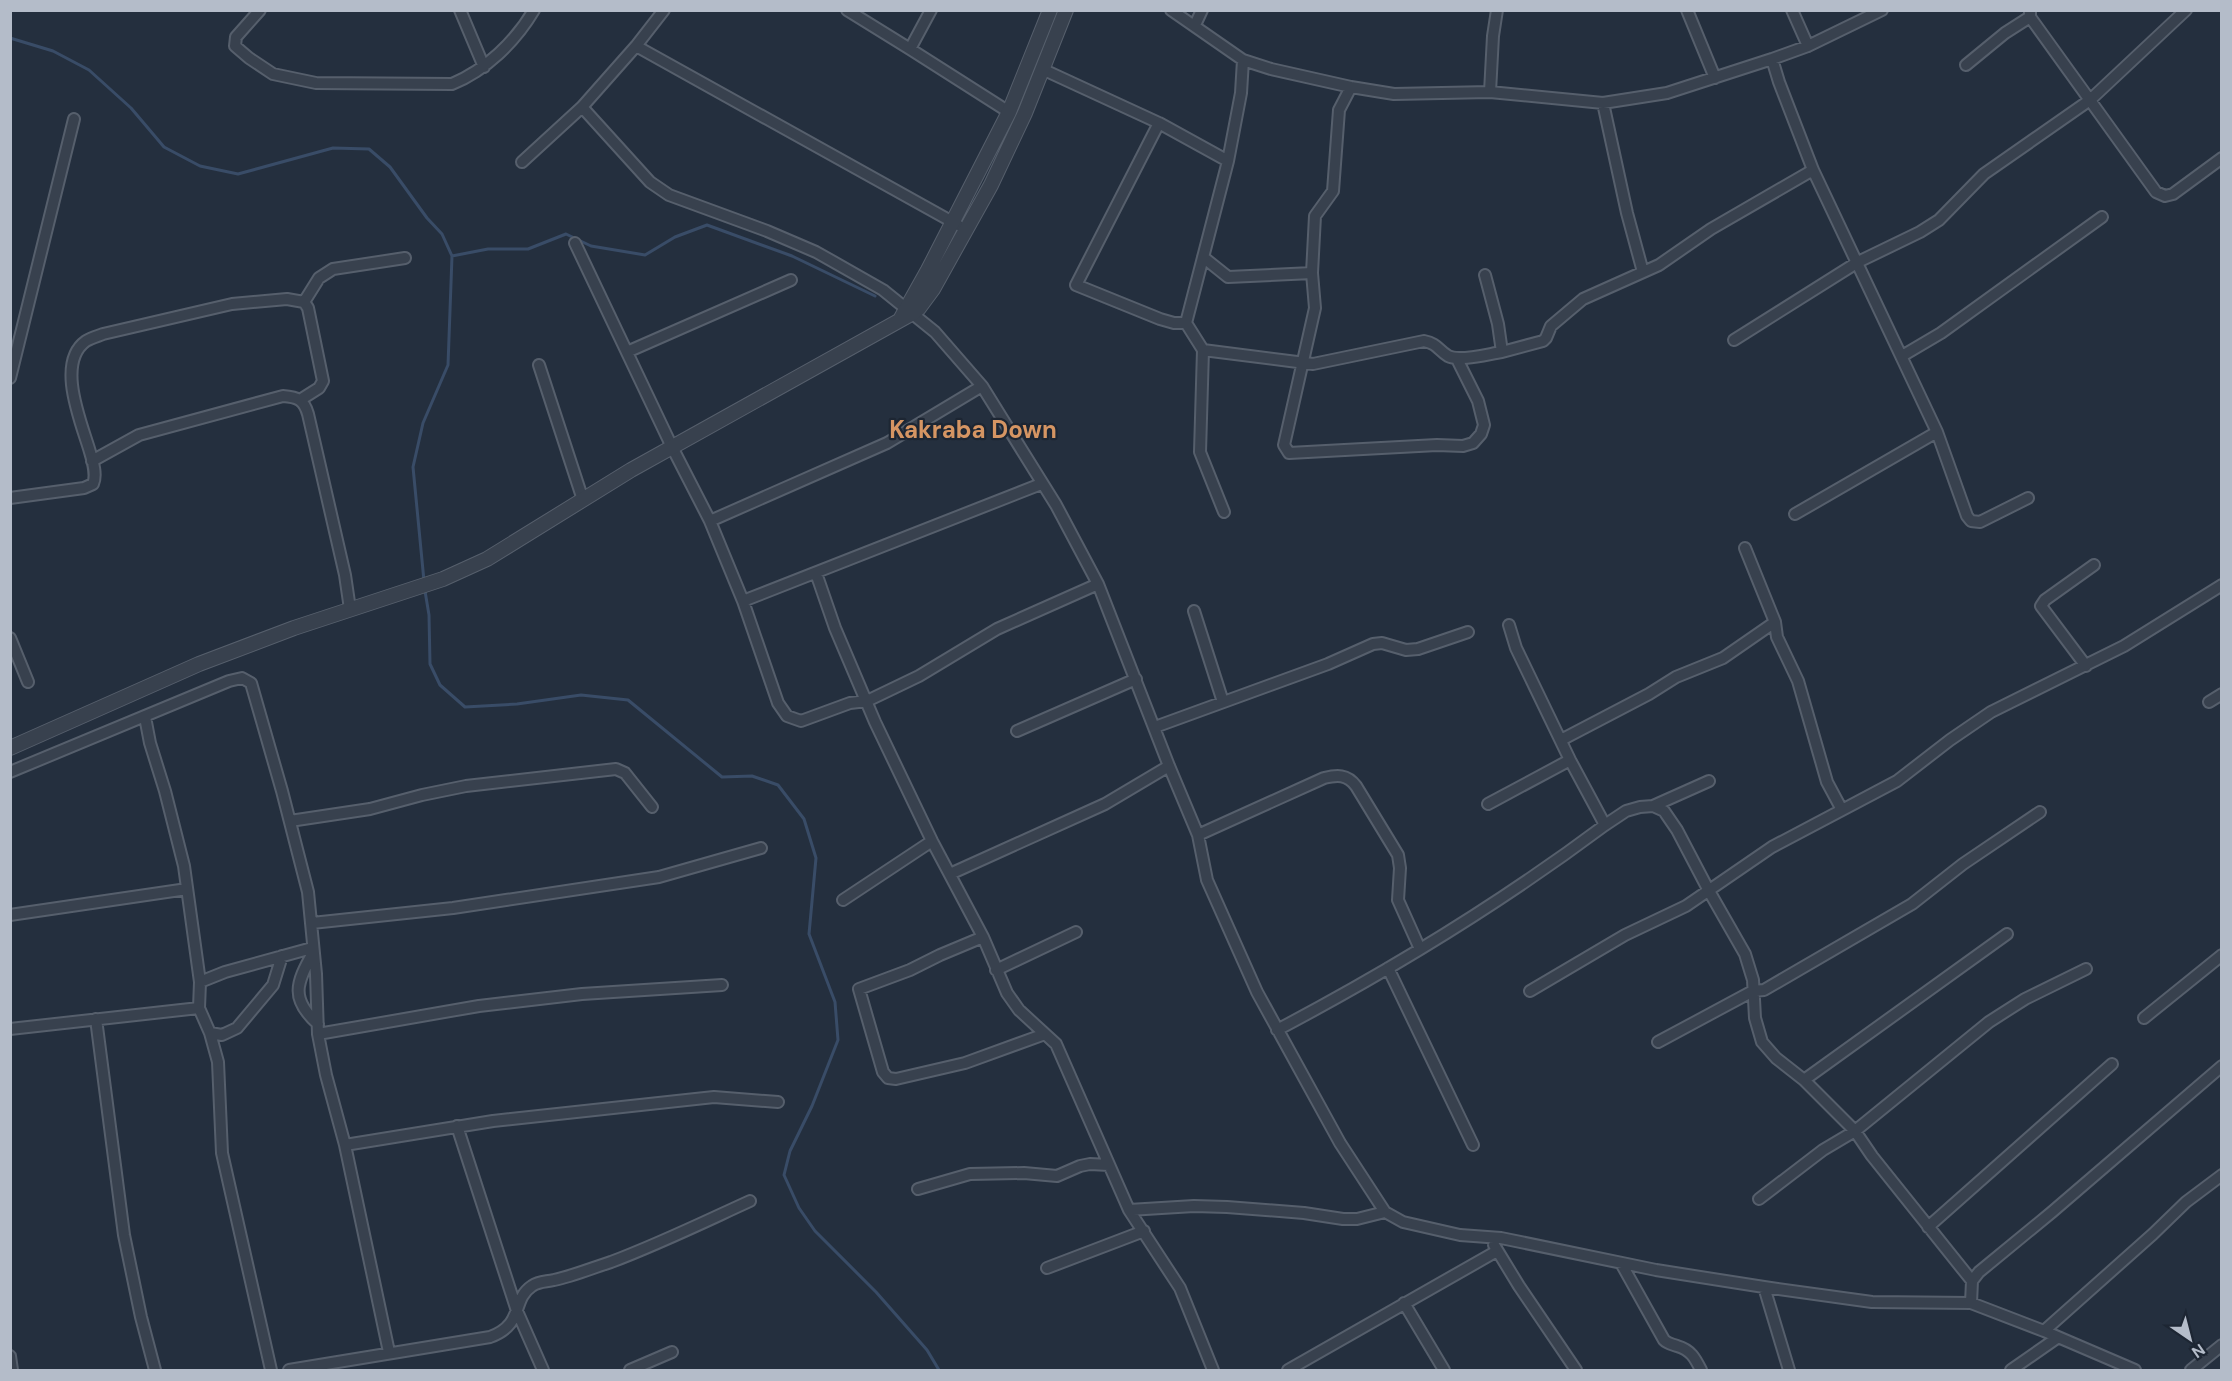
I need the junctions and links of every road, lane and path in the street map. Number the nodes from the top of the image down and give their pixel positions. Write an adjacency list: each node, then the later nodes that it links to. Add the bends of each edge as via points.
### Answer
1 (260, 10): 24 (street, via 236,37 235,46 273,74 315,83 452,84)
2 (460, 10): 24 (street)
3 (534, 10): 24 (street, via 514,39)
4 (664, 10): 18 (street)
5 (847, 10): 20 (street)
6 (931, 10): 20 (street)
7 (1050, 10): 32 (street)
8 (1066, 10): 25 (street)
9 (1171, 10): 17 (street)
10 (1202, 10): 17 (street)
11 (1497, 10): 28 (street)
12 (1687, 10): 26 (street)
13 (1792, 10): 19 (street)
14 (1882, 10): 19 (street)
15 (2186, 10): 29 (street)
16 (2030, 14): 23 (street); 29 (street)
17 (1194, 25): 21 (street)
18 (636, 46): 31 (street); 40 (street)
19 (1808, 46): 22 (street)
20 (910, 48): 32 (street)
21 (1244, 60): 27 (street); 36 (street)
22 (1772, 60): 26 (street); 38 (street)
23 (1966, 65)
24 (484, 67)
25 (1042, 69): 34 (street); 41 (street, via 1010,146)
26 (1715, 78): 30 (street, via 1667,93)
27 (1351, 87): 28 (street, via 1394,94); 47 (street, via 1339,110 1333,191 1315,216)
28 (1490, 92): 30 (street)
29 (2090, 100): 35 (street, via 2156,192 2165,196); 45 (street, via 1984,174 1939,220)
30 (1603, 103): 46 (street)
31 (582, 107): 37 (street); 51 (street, via 650,182 669,195 816,252 875,285)
32 (1009, 112): 40 (street)
33 (74, 119): 61 (street)
34 (1159, 123): 36 (street); 52 (street, via 1076,285 1160,319)
35 (2222, 158)
36 (1227, 161): 43 (street)
37 (522, 162)
38 (1813, 170): 45 (street); 46 (street)
39 (2102, 217): 57 (street, via 1941,333)
40 (953, 222): 41 (street); 51 (street)
41 (966, 229): 51 (street, via 933,289 919,308)
42 (575, 243): 55 (street)
43 (1203, 257): 47 (street, via 1228,277); 52 (street)
44 (405, 258): 50 (street, via 333,269 319,278)
45 (1858, 262): 53 (street); 57 (street)
46 (1643, 272): 56 (street, via 1583,299 1551,326 1543,341)
47 (1312, 273): 59 (street, via 1315,308)
48 (1485, 275): 56 (street)
49 (791, 280): 55 (street)
50 (304, 302): 63 (street, via 323,381); 66 (street, via 287,299 232,303 103,334 85,342 72,362 72,387)
51 (909, 310): 62 (street, via 935,332); 65 (street, via 900,320)
52 (1186, 323): 54 (street)
53 (1734, 340)
54 (1203, 350): 59 (street); 71 (street, via 1200,452)
55 (627, 352): 65 (street)
56 (1502, 352): 58 (street)
57 (1902, 356): 64 (street)
58 (1457, 359): 59 (street, via 1434,343 1424,341); 59 (street, via 1485,425 1473,443 1289,453 1284,445)
59 (1304, 363)
60 (539, 365): 70 (street)
61 (10, 378)
62 (982, 386): 67 (street); 73 (street, via 887,442)
63 (300, 400): 66 (street, via 283,396 171,425 139,435); 80 (street, via 308,414)
64 (1937, 432): 69 (street, via 1971,521 1980,522); 72 (street)
65 (672, 447): 70 (street); 73 (street)
66 (92, 461): 68 (street, via 93,484)
67 (1041, 484): 76 (street); 77 (street)
68 (10, 498)
69 (2028, 498)
70 (583, 500): 80 (street, via 487,559 443,579)
71 (1224, 512)
72 (1795, 514)
73 (710, 521): 79 (street)
74 (1745, 548): 82 (street)
75 (2094, 565): 86 (street, via 2041,606)
76 (816, 573): 79 (street); 90 (street)
77 (1098, 584): 87 (street); 90 (street, via 997,629 928,671)
78 (2222, 585): 86 (street)
79 (743, 601): 90 (street, via 778,703 787,716 801,721 850,703)
80 (350, 609): 97 (street, via 199,664)
81 (1194, 610): 91 (street)
82 (1775, 622): 96 (street, via 1723,658 1676,677); 105 (street, via 1776,637 1798,681 1827,782)
83 (1509, 625): 96 (street, via 1516,648)
84 (1468, 632): 91 (street, via 1418,649 1373,644)
85 (10, 638): 88 (street)
86 (2086, 666): 105 (street, via 1991,712 1897,781)
87 (1136, 679): 94 (street); 95 (street)
88 (28, 682)
89 (2222, 694): 92 (street)
90 (867, 701): 110 (street)
91 (1223, 702): 94 (street)
92 (2210, 702)
93 (145, 717): 100 (street); 107 (street, via 229,681 242,678 251,683); 113 (street, via 184,866)
94 (1155, 727): 99 (street)
95 (1017, 731)
96 (1561, 740): 98 (street)
97 (10, 748)
98 (1570, 760): 102 (street); 108 (street)
99 (1169, 766): 109 (street); 112 (street, via 1105,804)
100 (10, 772)
101 (1709, 781): 103 (street)
102 (1488, 804)
103 (1653, 806): 108 (street, via 1626,811); 114 (street, via 1664,811 1677,830)
104 (652, 807): 107 (street, via 626,773 616,769 466,786 370,809)
105 (1842, 810): 114 (street, via 1772,847)
106 (2040, 812): 130 (street, via 1912,904 1764,990)
107 (290, 821): 117 (street)
108 (1605, 825): 121 (street)
109 (1198, 835): 121 (street, via 1324,778 1348,777 1398,855 1398,900); 137 (street, via 1207,880)
110 (932, 841): 112 (street); 115 (street)
111 (761, 848): 117 (street, via 659,877 453,908)
112 (950, 874): 120 (street)
113 (186, 889): 116 (street); 128 (street)
114 (1709, 891): 130 (street, via 1745,954); 131 (street)
115 (843, 900)
116 (10, 915)
117 (312, 923): 122 (street)
118 (1077, 932): 127 (street)
119 (2007, 934): 143 (street)
120 (983, 938): 127 (street); 139 (street, via 859,989 883,1072 896,1079 965,1063)
121 (1420, 949): 125 (street)
122 (313, 950): 124 (street); 136 (street); 136 (street, via 297,986 305,1013)
123 (2222, 955): 133 (street)
124 (282, 956): 128 (street); 138 (street, via 273,985 244,1020 229,1033)
125 (1388, 968): 137 (street); 148 (street)
126 (2086, 969): 146 (street, via 1989,1022)
127 (996, 970): 139 (street, via 1019,1010)
128 (200, 982): 132 (street)
129 (722, 985): 136 (street, via 582,994)
130 (1753, 991): 140 (street); 143 (street, via 1762,1042)
131 (1530, 992)
132 (199, 1008): 134 (street); 138 (street)
133 (2144, 1018)
134 (96, 1019): 135 (street); 174 (street, via 124,1235)
135 (10, 1029)
136 (318, 1029): 147 (street)
137 (1277, 1030): 155 (street, via 1340,1143)
138 (210, 1033): 175 (street, via 218,1062 222,1153)
139 (1045, 1034): 149 (street, via 1056,1044)
140 (1658, 1042)
141 (2112, 1064): 156 (street)
142 (2222, 1066): 162 (street)
143 (1804, 1080): 146 (street)
144 (778, 1102): 145 (street, via 714,1097)
145 (457, 1126): 147 (street); 166 (street)
146 (1855, 1131): 152 (street, via 1823,1150); 156 (street)
147 (345, 1145): 170 (street)
148 (1473, 1145)
149 (1109, 1165): 151 (street, via 1080,1166 1057,1176 970,1174); 154 (street)
150 (2222, 1175): 167 (street, via 2186,1202)
151 (918, 1189)
152 (1759, 1200)
153 (750, 1201): 166 (street, via 655,1245 554,1281 538,1283 530,1287)
154 (1129, 1210): 155 (street, via 1227,1207 1343,1218); 157 (street)
155 (1385, 1212): 158 (street, via 1402,1222)
156 (1928, 1227): 162 (street)
157 (1143, 1231): 161 (street); 179 (street, via 1180,1288)
158 (1489, 1237): 159 (street); 160 (street)
159 (1497, 1251): 164 (street); 182 (street)
160 (1621, 1263): 163 (street); 183 (street, via 1664,1340 1686,1349)
161 (1047, 1268)
162 (1972, 1281): 165 (street)
163 (1764, 1287): 165 (street, via 1872,1302); 184 (street)
164 (1404, 1303): 180 (street); 181 (street)
165 (1971, 1303): 167 (street)
166 (517, 1311): 170 (street, via 511,1324 490,1336); 177 (street)
167 (2044, 1331): 168 (street)
168 (2057, 1338): 185 (street); 186 (street)
169 (2222, 1345): 187 (street)
170 (389, 1352): 176 (street)
171 (672, 1352): 178 (street)
172 (10, 1356): 173 (street)
173 (12, 1371)
174 (155, 1371)
175 (271, 1371)
176 (289, 1371)
177 (543, 1371)
178 (630, 1371)
179 (1213, 1371)
180 (1288, 1371)
181 (1444, 1371)
182 (1576, 1371)
183 (1701, 1371)
184 (1789, 1371)
185 (2011, 1371)
186 (2135, 1371)
187 (2191, 1371)

